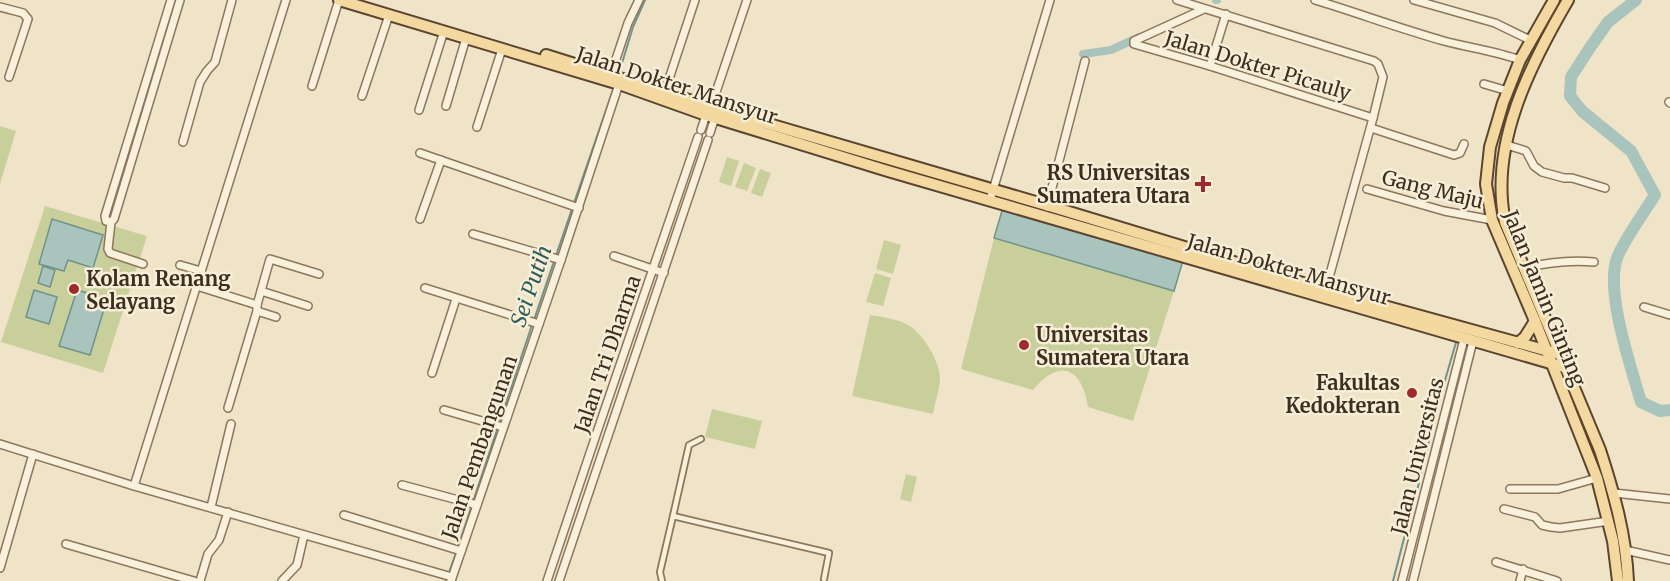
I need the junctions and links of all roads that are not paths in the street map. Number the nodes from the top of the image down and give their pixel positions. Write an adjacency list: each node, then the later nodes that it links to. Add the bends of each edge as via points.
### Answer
1 (171, 0): 23 (street)
2 (180, 0): 24 (street)
3 (232, 0): 45 (street, via 215,62 200,82)
4 (286, 0): 73 (street)
5 (339, 0): 19 (main road, Jalan Dokter Mansyur); 33 (street)
6 (362, 0): 31 (main road, Jalan Dokter Mansyur)
7 (639, 0): 31 (street, Jalan Pembangunan, via 628,23)
8 (695, 0): 34 (street)
9 (747, 0): 41 (street)
10 (1050, 0): 53 (street)
11 (1177, 0): 17 (street)
12 (1316, 0): 27 (street, via 1446,42)
13 (1414, 0): 22 (street, via 1495,23)
14 (1554, 0): 22 (main road, Jalan Jamin Ginting)
15 (1568, 0): 25 (main road, Jalan Jamin Ginting)
16 (0, 7): 30 (street, via 28,19)
17 (1204, 9): 18 (street); 29 (street, Jalan Dokter Picauly, via 1133,43)
18 (1226, 14): 29 (street); 42 (street, via 1374,61 1383,77)
19 (389, 15): 20 (main road, Jalan Dokter Mansyur); 36 (street)
20 (444, 31): 21 (main road, Jalan Dokter Mansyur); 40 (street)
21 (466, 38): 26 (main road, Jalan Dokter Mansyur); 39 (street)
22 (1530, 40): 25 (main road); 27 (main road, Jalan Jamin Ginting)
23 (158, 42): 24 (street); 37 (street)
24 (166, 45): 38 (street)
25 (1543, 46): 47 (main road, Jalan Jamin Ginting, via 1516,106)
26 (502, 49): 31 (main road, Jalan Dokter Mansyur); 43 (street)
27 (1521, 60): 35 (main road, Jalan Jamin Ginting)
28 (1084, 62): 59 (street)
29 (1210, 66): 42 (street, Jalan Dokter Picauly)
30 (9, 77)
31 (616, 80): 34 (main road, Jalan Dokter Mansyur); 41 (main road, Jalan Dokter Mansyur); 58 (street, Jalan Pembangunan)
32 (1484, 84): 35 (street)
33 (312, 87)
34 (666, 91): 41 (main road, Jalan Dokter Mansyur)
35 (1508, 91): 61 (main road, Jalan Jamin Ginting, via 1487,166)
36 (362, 96)
37 (141, 100): 38 (street); 50 (street)
38 (149, 102): 51 (street)
39 (446, 106)
40 (418, 110)
41 (711, 113): 53 (main road, Jalan Dokter Mansyur); 56 (main road, Jalan Dokter Mansyur); 63 (street, Jalan Tri Dharma); 64 (street, Jalan Tri Dharma, via 709,137)
42 (1374, 118): 44 (street)
43 (477, 127)
44 (1371, 128): 46 (street, via 1454,154 1460,153); 79 (street)
45 (183, 142)
46 (1464, 144)
47 (1507, 145): 52 (street, via 1526,151 1542,172); 71 (main road, Jalan Jamin Ginting, via 1500,186 1502,207)
48 (420, 153): 49 (street)
49 (441, 160): 58 (street); 60 (street)
50 (121, 163): 51 (street); 62 (street, via 105,216)
51 (129, 166): 62 (street)
52 (1605, 188)
53 (994, 189): 55 (main road, Jalan Dokter Mansyur); 56 (street)
54 (1367, 189): 61 (street, Gang Maju)
55 (1007, 193): 57 (street); 59 (main road, Jalan Dokter Mansyur)
56 (990, 201): 57 (main road, Jalan Dokter Mansyur)
57 (1004, 204): 59 (main road, Jalan Dokter Mansyur)
58 (575, 206): 67 (street, Jalan Pembangunan)
59 (1046, 211): 79 (main road, Jalan Dokter Mansyur)
60 (420, 219)
61 (1491, 220): 86 (main road, Jalan Jamin Ginting)
62 (111, 222): 69 (street, via 110,253)
63 (668, 227): 64 (street); 72 (street, Jalan Tri Dharma)
64 (678, 231): 74 (street, Jalan Tri Dharma)
65 (473, 234): 67 (street)
66 (614, 256): 72 (street)
67 (557, 259): 87 (street, Jalan Pembangunan)
68 (1594, 262): 71 (street, via 1554,261)
69 (143, 264)
70 (180, 265): 73 (street)
71 (1525, 268): 91 (main road, Jalan Jamin Ginting)
72 (654, 269): 74 (street); 135 (street, Jalan Tri Dharma)
73 (201, 271): 76 (street)
74 (664, 273): 136 (street, Jalan Tri Dharma)
75 (319, 274): 78 (street, via 271,259)
76 (197, 286): 83 (street); 108 (street)
77 (425, 288): 80 (street)
78 (261, 291): 81 (street); 83 (street)
79 (1325, 294): 88 (main road, Jalan Dokter Mansyur); 89 (main road, Jalan Dokter Mansyur)
80 (456, 299): 87 (street); 95 (street)
81 (308, 306)
82 (1644, 307): 84 (street)
83 (257, 308): 85 (street); 97 (street)
84 (1670, 315)
85 (276, 317)
86 (1535, 321): 89 (main road); 90 (main road, Jalan Jamin Ginting)
87 (535, 322): 100 (street, Jalan Pembangunan)
88 (1469, 340): 92 (main road, Jalan Dokter Mansyur); 105 (street, Jalan Universitas); 106 (street, Jalan Universitas)
89 (1518, 343): 90 (main road, Jalan Dokter Mansyur)
90 (1547, 351): 91 (main road, Jalan Dokter Mansyur); 93 (main road, Jalan Jamin Ginting)
91 (1559, 354): 94 (main road, Jalan Jamin Ginting)
92 (1525, 356): 93 (main road, Jalan Dokter Mansyur); 96 (main road)
93 (1552, 364): 94 (main road, Jalan Dokter Mansyur); 96 (main road, Jalan Jamin Ginting)
94 (1564, 366): 110 (main road, Jalan Jamin Ginting)
95 (432, 373)
96 (1560, 383): 104 (main road, Jalan Jamin Ginting)
97 (228, 408)
98 (444, 410): 100 (street)
99 (231, 424): 113 (street)
100 (501, 426): 112 (street, Jalan Pembangunan)
101 (701, 440): 117 (street, via 689,445)
102 (0, 444): 103 (street)
103 (33, 454): 108 (street); 120 (street)
104 (1598, 478): 109 (street, via 1558,489); 118 (main road, Jalan Jamin Ginting)
105 (1427, 481): 106 (street); 128 (street, Jalan Universitas)
106 (1438, 483): 130 (street, Jalan Universitas)
107 (402, 485): 112 (street)
108 (135, 486): 113 (street)
109 (1510, 489)
110 (1614, 493): 111 (street); 123 (main road, Jalan Jamin Ginting)
111 (1670, 499)
112 (474, 504): 122 (street, Jalan Pembangunan)
113 (211, 507): 115 (street)
114 (1504, 509): 118 (street, via 1535,517 1542,525 1551,527)
115 (228, 512): 119 (street); 133 (street)
116 (344, 515): 122 (street)
117 (673, 516): 131 (street, via 829,553); 137 (street, via 660,572)
118 (1609, 521): 141 (main road, Jalan Jamin Ginting)
119 (304, 535): 129 (street); 134 (street, via 297,565)
120 (4, 540): 126 (street)
121 (66, 544): 132 (street)
122 (459, 550): 129 (street, Jalan Pembangunan)
123 (1625, 550): 124 (street); 142 (main road, Jalan Jamin Ginting)
124 (1670, 560)
125 (1496, 562): 127 (street)
126 (0, 568)
127 (1523, 569): 139 (street); 140 (street)
128 (1404, 572): 130 (street); 138 (street, Jalan Universitas)
129 (449, 577)
130 (1414, 578)
131 (824, 579)
132 (194, 581)
133 (200, 581)
134 (282, 581)
135 (548, 581)
136 (559, 581)
137 (662, 581)
138 (1402, 581)
139 (1520, 581)
140 (1557, 581)
141 (1618, 581)
142 (1628, 581)

